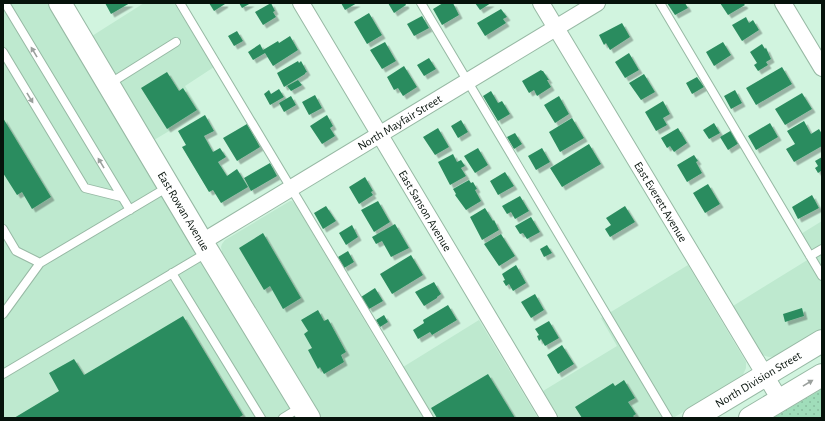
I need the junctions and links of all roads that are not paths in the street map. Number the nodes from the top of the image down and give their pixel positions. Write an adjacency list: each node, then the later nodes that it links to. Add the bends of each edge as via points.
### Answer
1 (5, 3): 19 (lane, one-way to 1)
2 (60, 3): 15 (street, East Rowan Avenue)
3 (180, 3): 18 (lane)
4 (301, 3): 16 (street, East Sanson Avenue)
5 (420, 3): 14 (lane)
6 (541, 3): 10 (street, East Everett Avenue)
7 (597, 3): 10 (street, North Mayfair Street)
8 (660, 3): 24 (lane)
9 (783, 3): 13 (street)
10 (556, 28): 14 (street, North Mayfair Street); 32 (street, East Everett Avenue)
11 (176, 42): 15 (lane)
12 (3, 52): 19 (lane, one-way to 19, via 84,188)
13 (822, 68)
14 (468, 82): 16 (street, North Mayfair Street); 39 (lane)
15 (108, 84): 17 (street, East Rowan Avenue)
16 (379, 135): 18 (street, North Mayfair Street); 38 (street, East Sanson Avenue)
17 (170, 186): 20 (lane); 22 (street, East Rowan Avenue)
18 (292, 188): 22 (street, North Mayfair Street); 37 (lane)
19 (121, 197): 20 (lane)
20 (130, 210): 25 (lane)
21 (3, 229): 25 (lane, via 16,251)
22 (205, 247): 26 (lane); 34 (street, East Rowan Avenue)
23 (822, 249): 24 (lane)
24 (810, 256): 27 (lane)
25 (40, 263): 28 (lane)
26 (172, 273): 30 (lane); 35 (lane)
27 (822, 276)
28 (3, 314)
29 (822, 341): 32 (street, North Division Street)
30 (3, 374)
31 (822, 375): 33 (street, one-way to 31)
32 (765, 376): 33 (street, East Everett Avenue); 40 (street, North Division Street)
33 (780, 400): 41 (street)
34 (306, 412): 36 (lane)
35 (262, 418)
36 (283, 418)
37 (429, 418)
38 (549, 418)
39 (668, 418)
40 (694, 418)
41 (750, 418)

